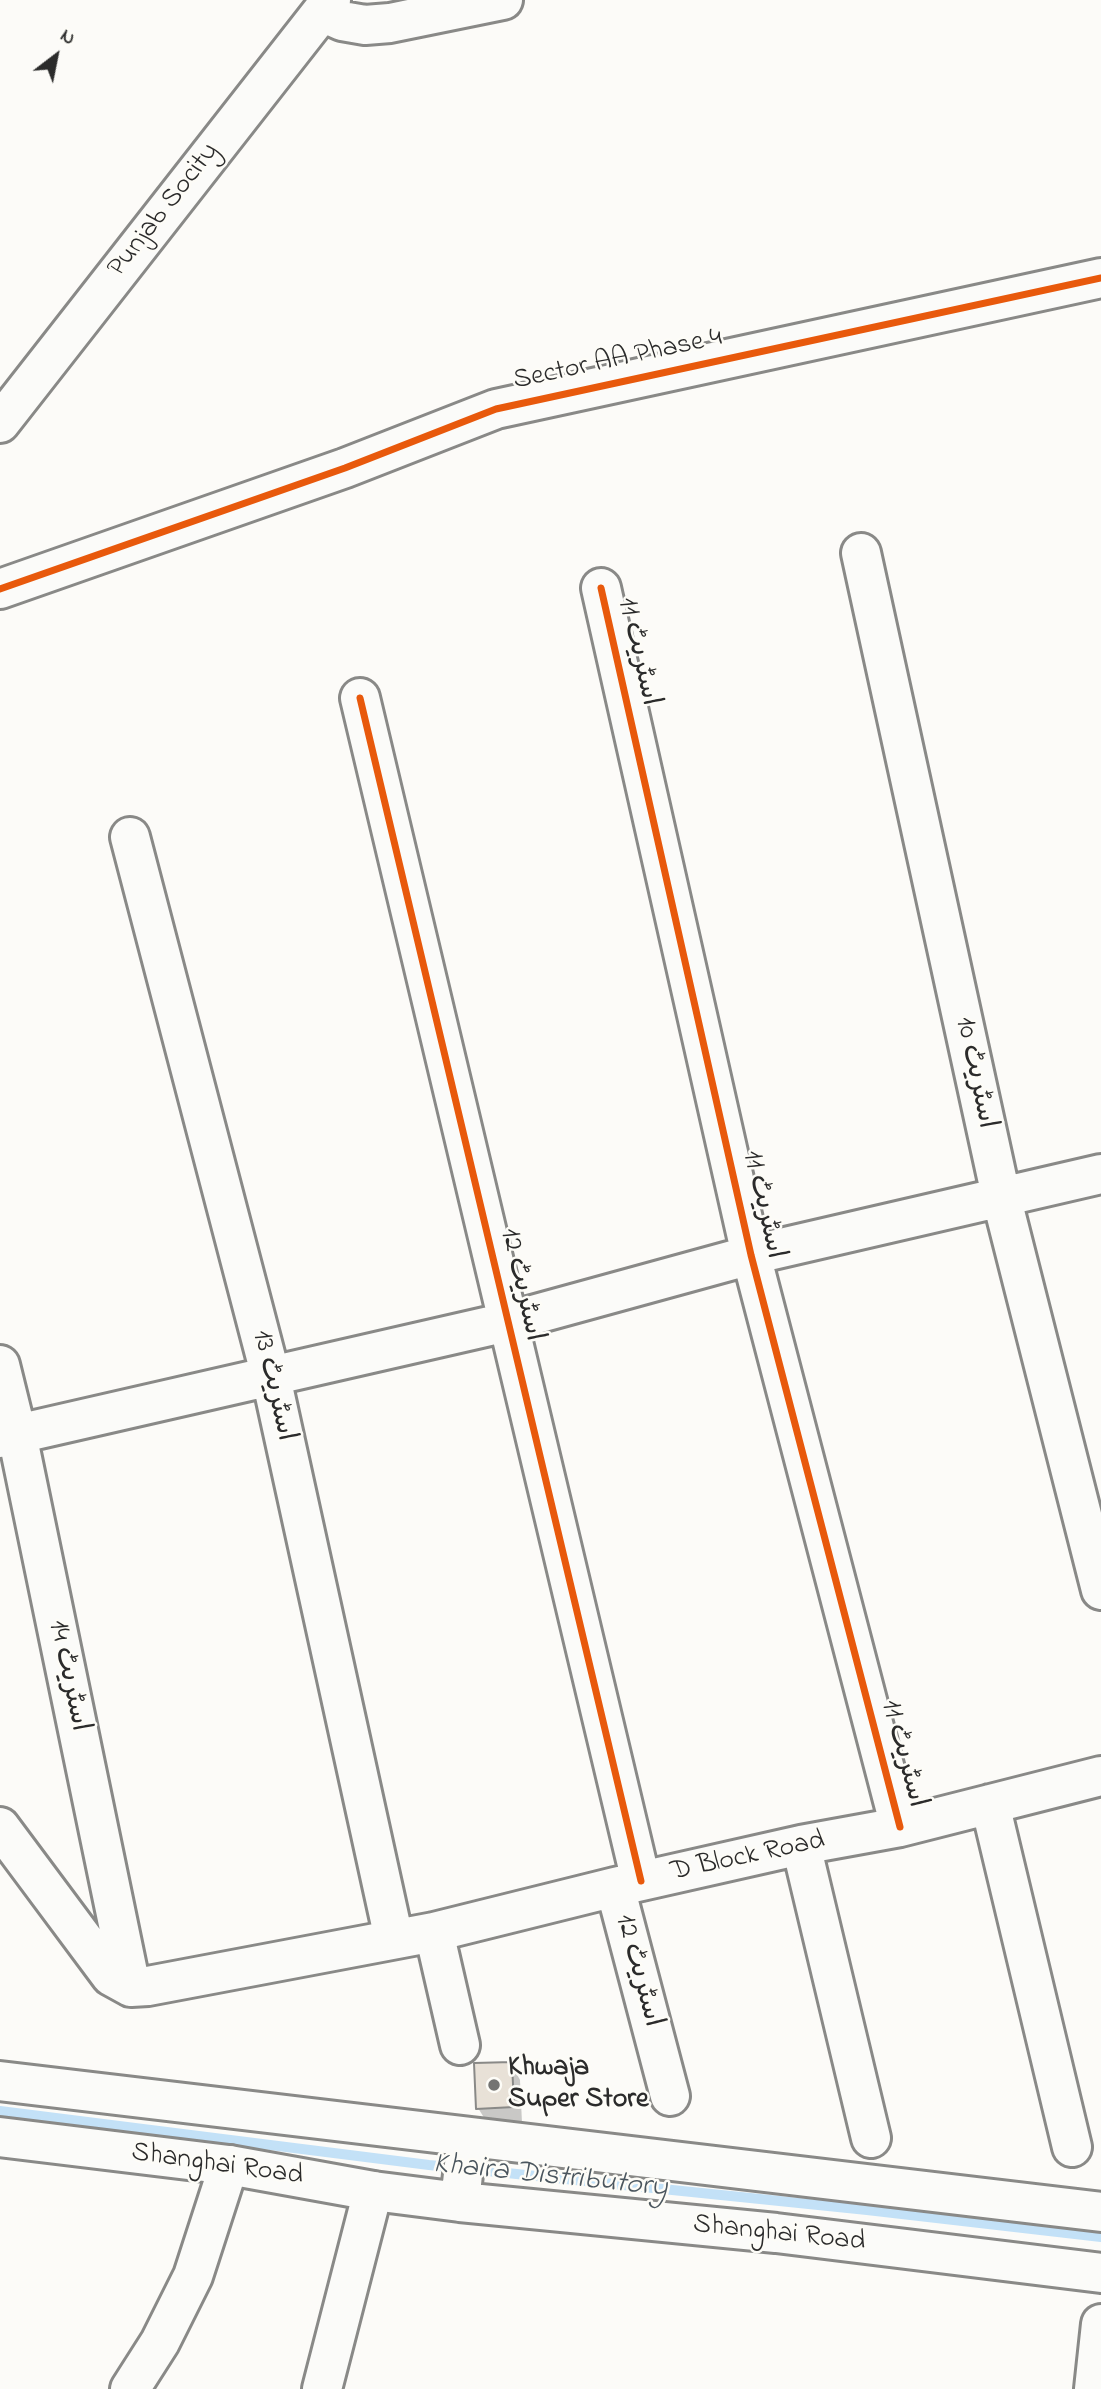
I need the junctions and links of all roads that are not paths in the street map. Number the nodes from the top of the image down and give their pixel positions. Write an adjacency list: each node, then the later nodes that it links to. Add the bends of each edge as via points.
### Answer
1 (503, 0): 2 (street, via 365,25 342,21)
2 (326, 6): 4 (street, Punjab Socity)
3 (1101, 278): 7 (street, Sector AA Phase 4, via 496,410)
4 (0, 423)
5 (860, 553): 11 (street, اسٹریٹ 10)
6 (601, 588): 12 (street, اسٹریٹ 11)
7 (0, 589)
8 (360, 698): 13 (street, اسٹریٹ 12)
9 (130, 837): 15 (street, اسٹریٹ 13)
10 (1101, 1174): 11 (street)
11 (1001, 1196): 12 (street); 17 (street, اسٹریٹ 10)
12 (751, 1255): 13 (street); 21 (street, اسٹریٹ 11)
13 (507, 1322): 15 (street); 23 (street, اسٹریٹ 12)
14 (0, 1365): 16 (street, اسٹریٹ 14)
15 (271, 1377): 16 (street); 25 (street, اسٹریٹ 13)
16 (9, 1436): 26 (street, اسٹریٹ 14)
17 (1101, 1590)
18 (1101, 1776): 19 (street, D Block Road)
19 (990, 1804): 21 (street, D Block Road); 34 (street)
20 (0, 1827): 26 (street, via 111,1976)
21 (900, 1827): 22 (street, D Block Road)
22 (801, 1845): 23 (street, D Block Road); 31 (street)
23 (628, 1884): 24 (street, D Block Road); 29 (street, اسٹریٹ 12)
24 (434, 1932): 25 (street, D Block Road); 27 (street)
25 (394, 1939): 26 (street, D Block Road)
26 (131, 1987)
27 (460, 2045)
28 (0, 2081): 32 (street, Shanghai Road)
29 (670, 2096)
30 (0, 2137): 32 (street, Shanghai Road)
31 (872, 2138)
32 (204, 2139): 33 (street, Shanghai Road); 35 (street, Shanghai Road); 40 (street, via 193,2276)
33 (466, 2144): 36 (street); 37 (street, Shanghai Road)
34 (1072, 2147)
35 (373, 2191): 36 (street, Shanghai Road); 41 (street)
36 (460, 2196): 38 (street, Shanghai Road)
37 (1101, 2212)
38 (1101, 2273)
39 (1101, 2324): 42 (street)
40 (130, 2389)
41 (322, 2389)
42 (1094, 2389)

